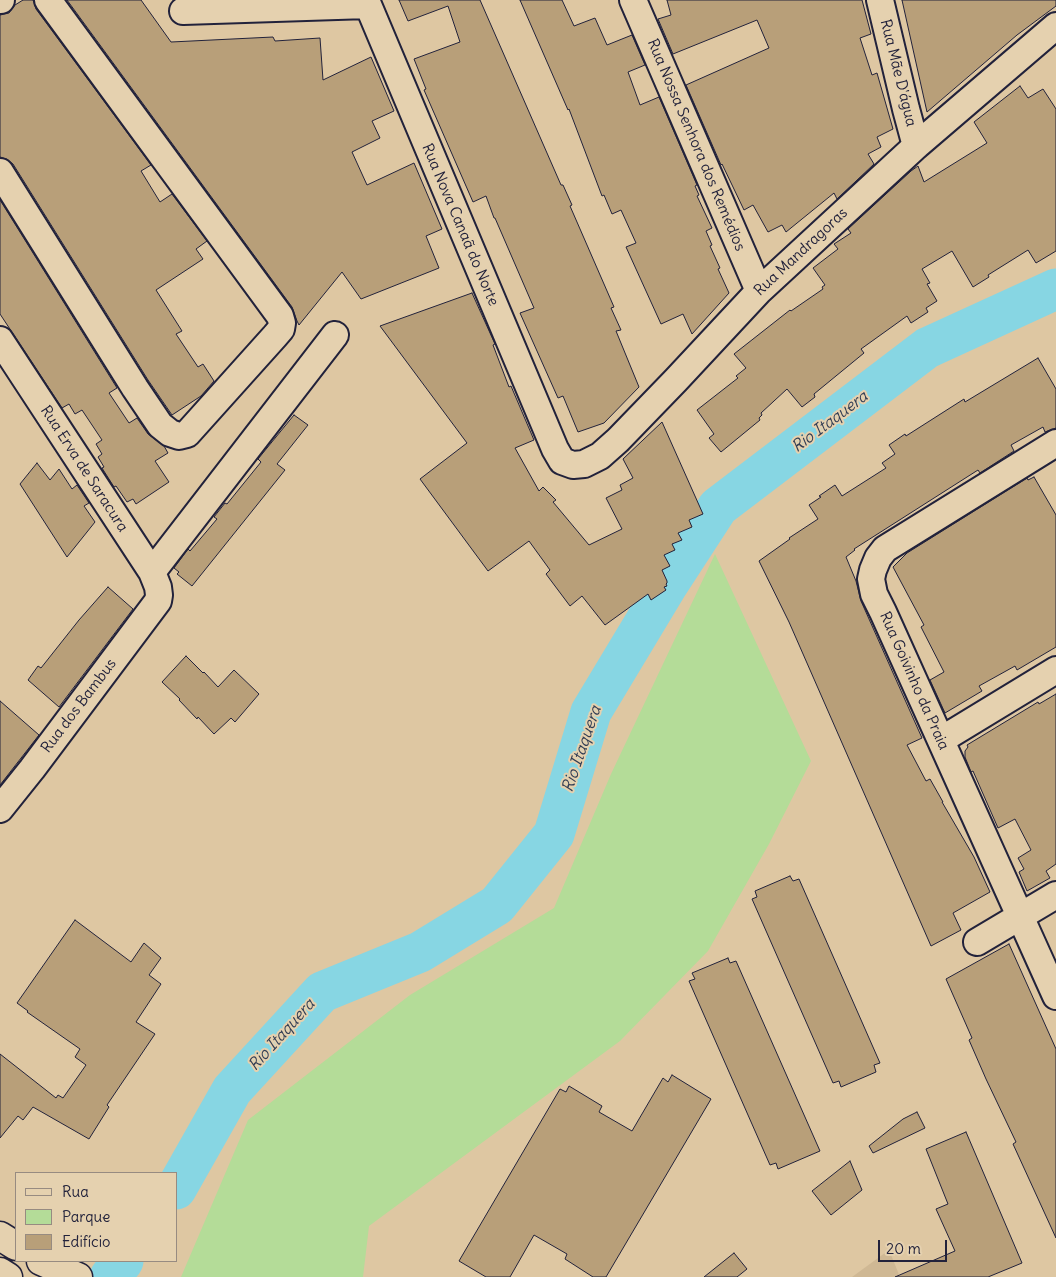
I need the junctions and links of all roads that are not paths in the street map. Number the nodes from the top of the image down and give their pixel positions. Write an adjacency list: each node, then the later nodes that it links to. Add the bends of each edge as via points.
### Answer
1 (48, 0): 8 (street, via 280,316 281,329 187,434 170,433 160,425)
2 (633, 0): 9 (street, Rua Nossa Senhora dos Remédios)
3 (880, 0): 7 (street, Rua Mãe D'água)
4 (367, 2): 5 (street); 13 (street, Rua Nova Canaã do Norte)
5 (183, 12)
6 (1056, 26): 7 (street, Rua Mandragoras)
7 (916, 146): 9 (street, Rua Mandragoras)
8 (0, 172)
9 (759, 290): 13 (street, Rua Mandragoras, via 663,394 600,456 584,464 573,465 562,461)
10 (335, 335): 14 (street)
11 (0, 340): 14 (street, Rua Erva de Saracura)
12 (1056, 443): 17 (street, Rua Goivinho da Praia, via 885,549 878,558 871,579 874,594)
13 (555, 449)
14 (152, 572): 15 (street, Rua Erva de Saracura, via 158,587)
15 (158, 601): 18 (street, Rua dos Bambus)
16 (1056, 670): 17 (street)
17 (941, 740): 20 (street, Rua Goivinho da Praia)
18 (0, 809)
19 (1056, 894): 20 (street)
20 (1020, 916): 21 (street); 22 (street, Rua Goivinho da Praia)
21 (977, 942)
22 (1056, 996)
23 (0, 1236): 24 (main road)
24 (15, 1245)
25 (0, 1272): 26 (main road)
26 (8, 1277)

